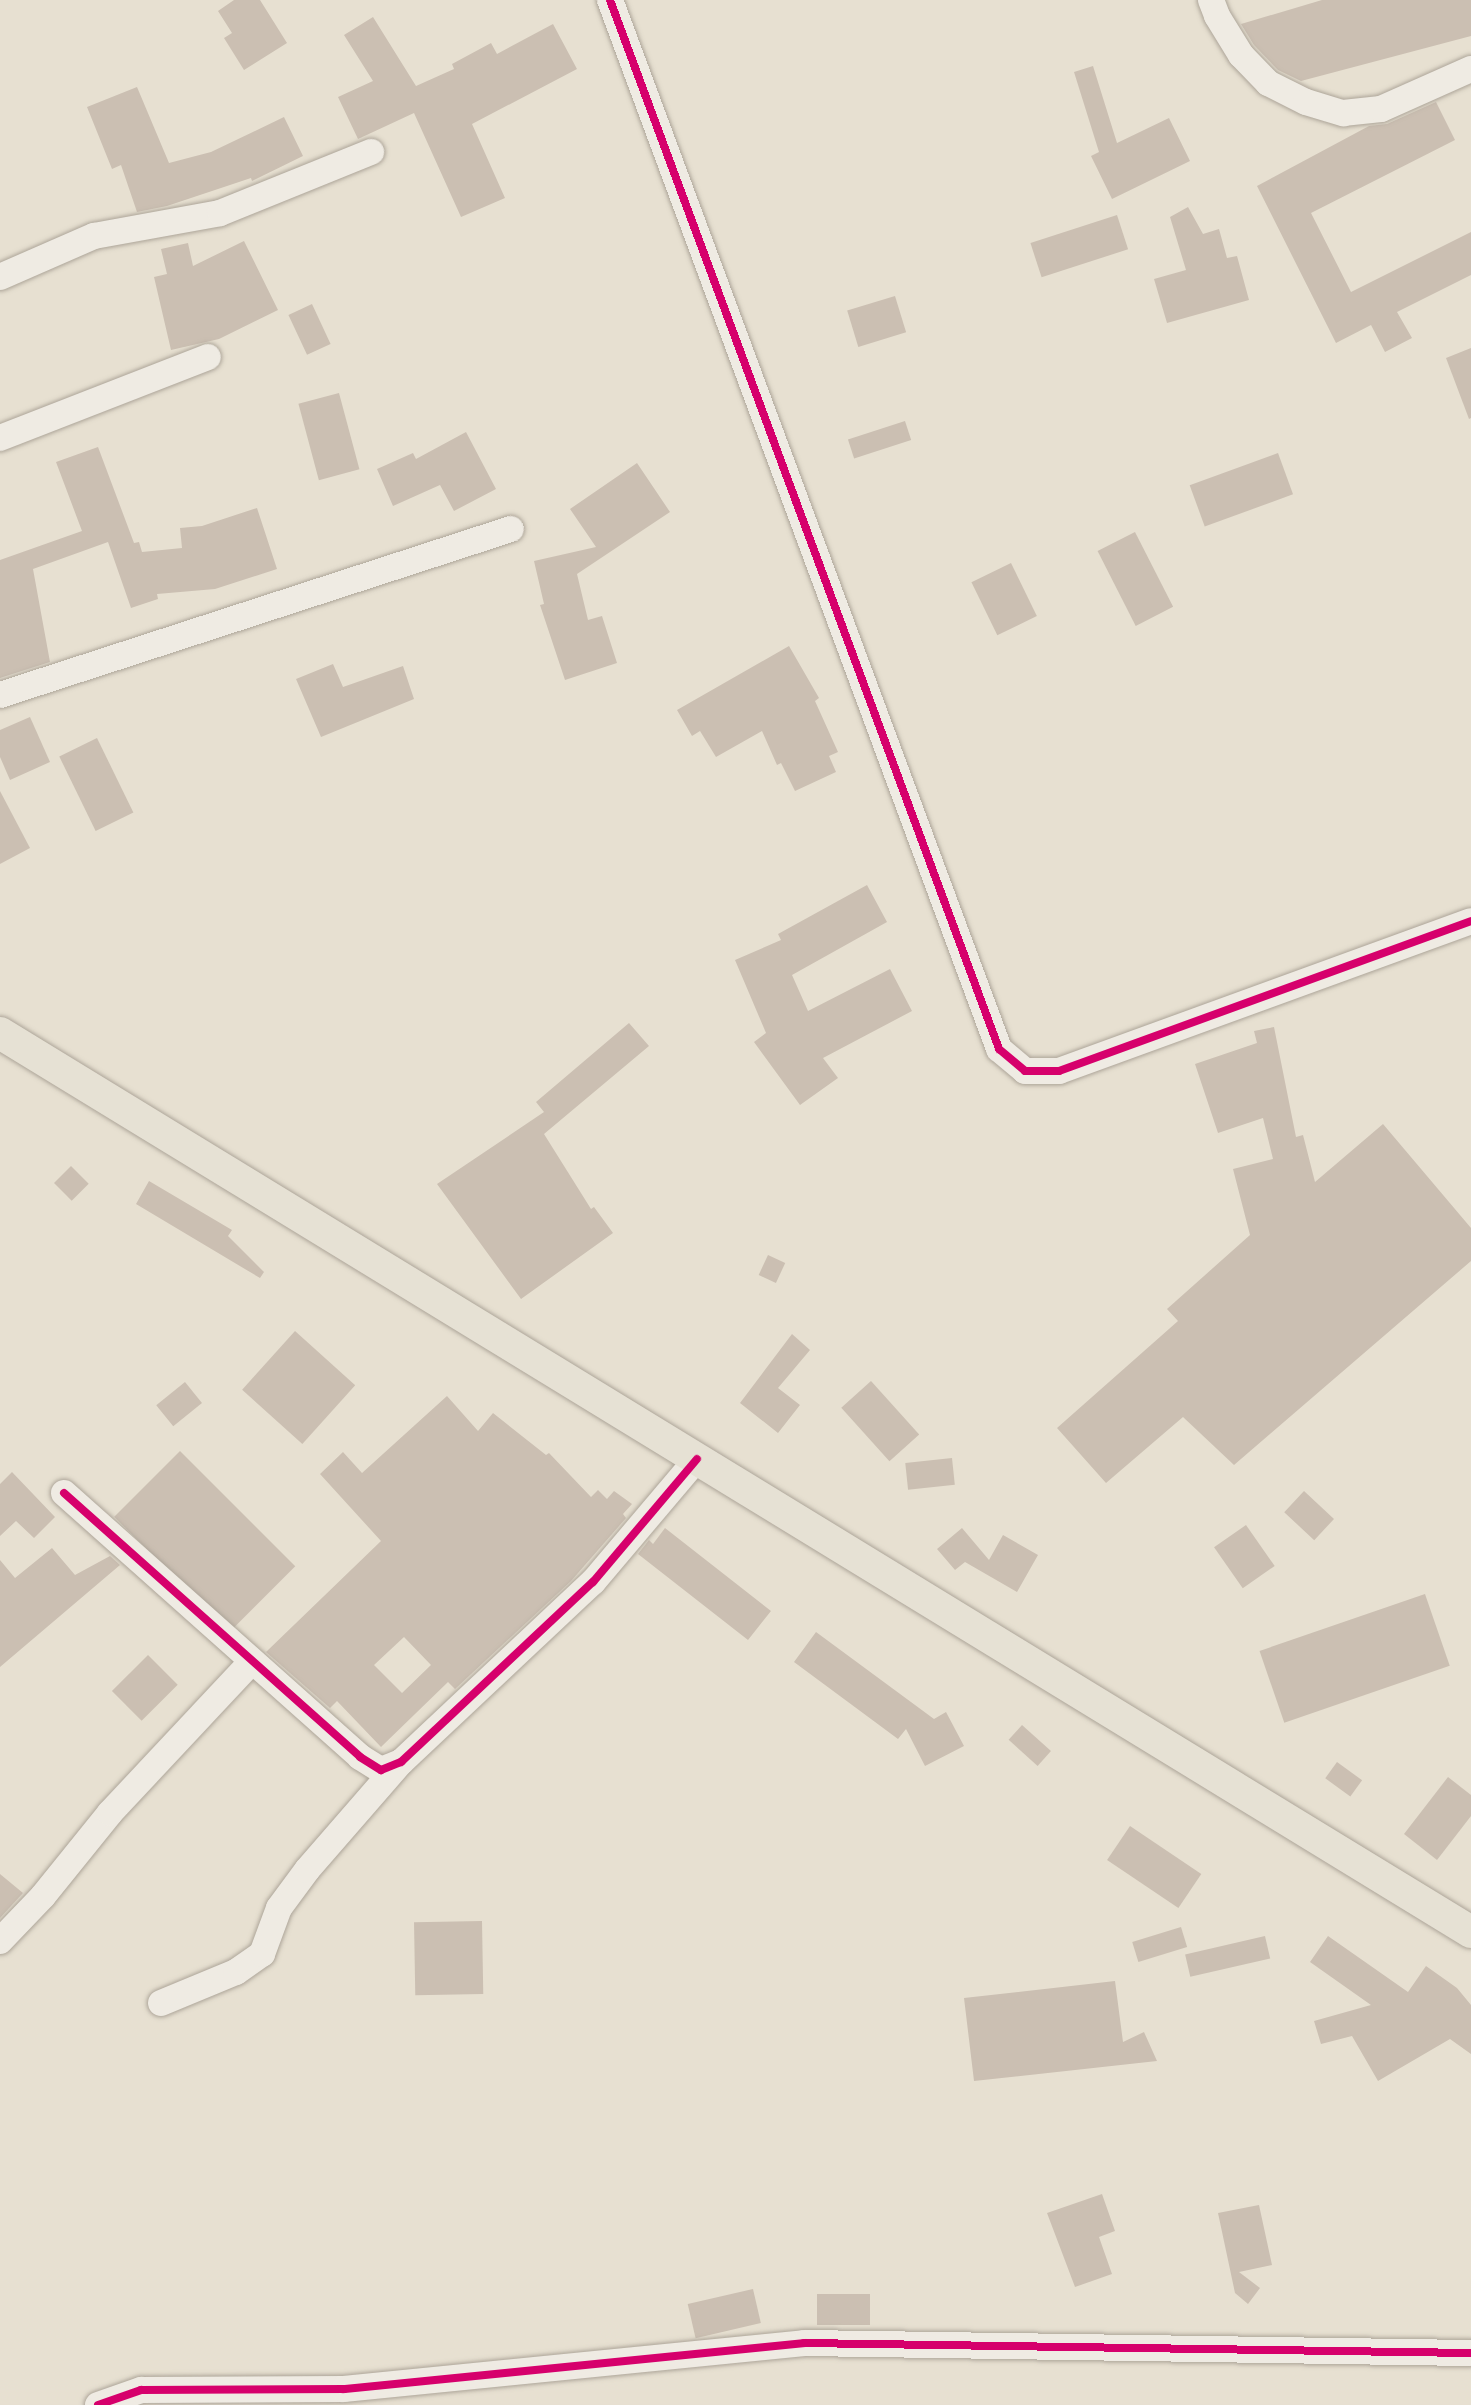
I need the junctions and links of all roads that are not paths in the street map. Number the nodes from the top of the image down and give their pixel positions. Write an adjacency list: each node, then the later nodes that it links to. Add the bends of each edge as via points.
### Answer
1 (610, 0): 10 (street, via 999,1049 1025,1071 1059,1071)
2 (1211, 0): 3 (street, via 1241,55 1268,83 1343,113 1381,109)
3 (1471, 69)
4 (371, 152): 5 (street, via 220,213 94,236)
5 (0, 277)
6 (208, 357): 7 (street)
7 (0, 438)
8 (511, 529): 9 (street)
9 (0, 695)
10 (1471, 921)
11 (0, 1033): 12 (main road)
12 (697, 1459): 15 (street, via 593,1582); 16 (main road)
13 (64, 1493): 14 (street)
14 (252, 1661): 15 (street, via 360,1757 381,1770); 17 (street)
15 (401, 1762): 18 (street, via 288,1895 262,1954 236,1972)
16 (1471, 1932)
17 (0, 1941)
18 (161, 2003)
19 (1471, 2353): 20 (street, via 804,2343 344,2389 141,2390)
20 (98, 2405)

